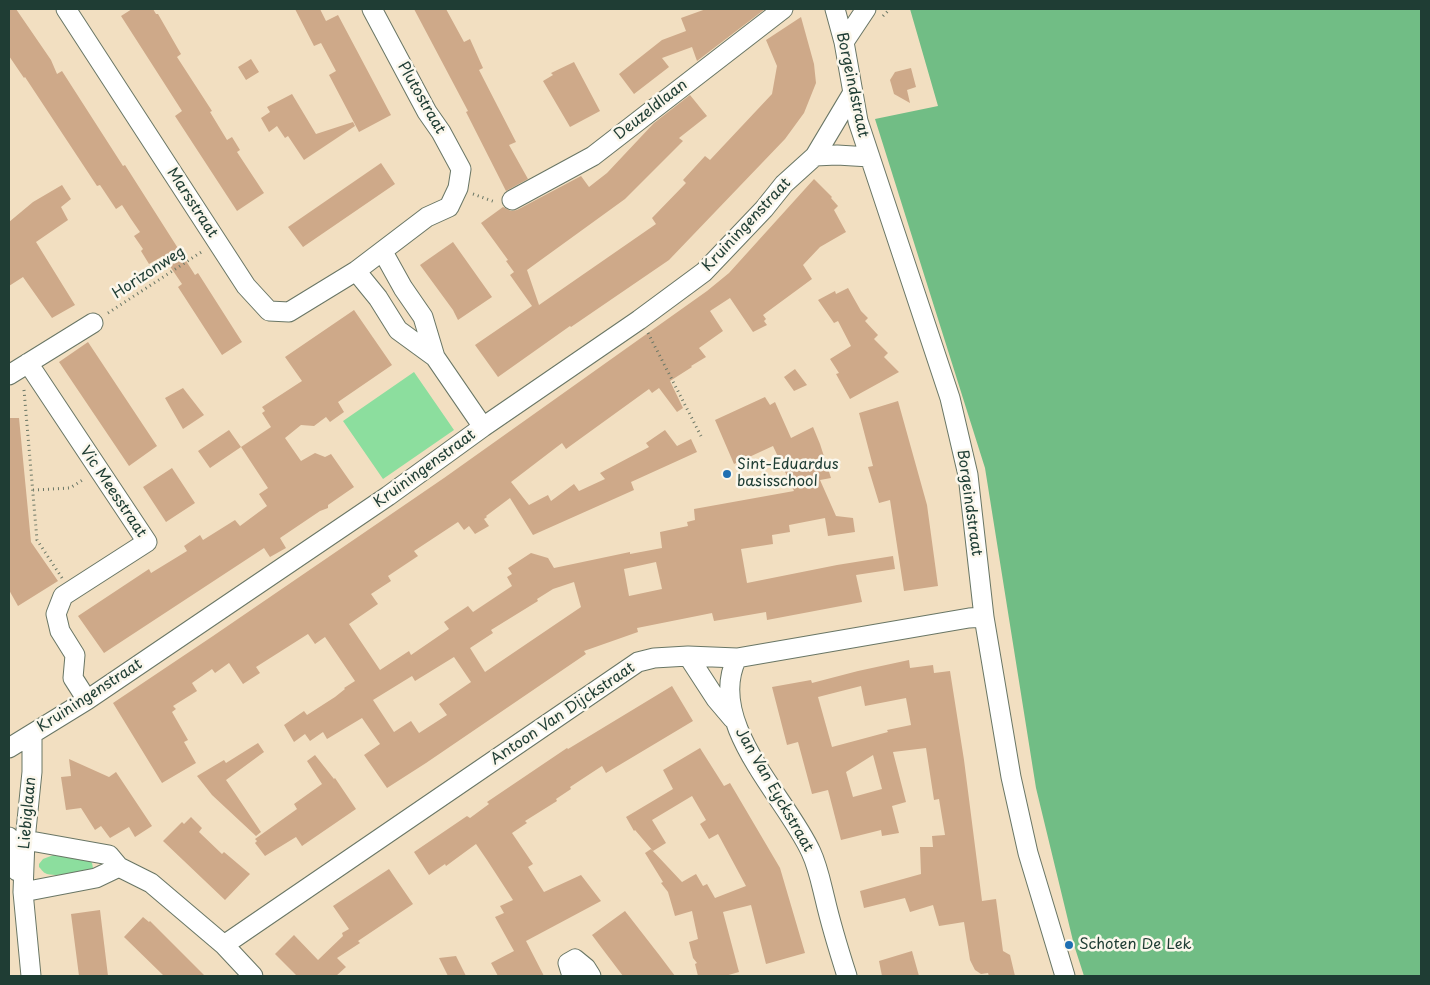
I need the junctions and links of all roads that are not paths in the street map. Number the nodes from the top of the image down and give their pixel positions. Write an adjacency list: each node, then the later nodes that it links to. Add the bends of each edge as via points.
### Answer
1 (66, 9): 13 (street, Marsstraat, via 246,286 269,311 289,312)
2 (372, 9): 10 (street, Plutostraat, via 461,169)
3 (784, 9): 11 (street, Deuzeldlaan, via 593,156)
4 (835, 9): 6 (street, Borgeindstraat)
5 (866, 9): 6 (street)
6 (844, 42): 7 (street, Borgeindstraat)
7 (852, 94): 8 (street, Kruiningenstraat); 9 (street, Borgeindstraat)
8 (815, 156): 9 (street); 17 (street, Kruiningenstraat, via 784,184 764,210 704,272)
9 (870, 158): 18 (street, Borgeindstraat, via 950,398 968,475)
10 (458, 188): 12 (street, Marsstraat, via 449,207 426,217)
11 (512, 200)
12 (383, 252): 13 (street, Marsstraat); 15 (street, via 423,317)
13 (356, 271): 15 (street, via 398,330)
14 (93, 323): 16 (street)
15 (435, 357): 17 (street)
16 (20, 368): 21 (street, Vic Meesstraat, via 98,469 147,542 63,596 56,614 60,631 75,656 73,678)
17 (483, 428): 21 (street, Kruiningenstraat)
18 (984, 617): 20 (street, Antoon Van Dijckstraat); 34 (street, Borgeindstraat, via 1010,777 1028,853)
19 (688, 656): 20 (street, Antoon Van Dijckstraat); 22 (street, Jan Van Eyckstraat); 28 (street, Antoon Van Dijckstraat, via 638,662)
20 (737, 658): 22 (street, Jan Van Eyckstraat, via 729,679)
21 (87, 700): 23 (street, Kruiningenstraat)
22 (734, 720): 33 (street, Jan Van Eyckstraat, via 747,749 811,852)
23 (32, 734): 24 (street, Kruiningenstraat); 25 (street, Liebiglaan, via 32,772)
24 (9, 748)
25 (17, 838): 26 (street, via 109,855); 27 (street, Liebiglaan)
26 (119, 867): 27 (street, via 96,878); 28 (street, via 151,883)
27 (22, 892): 29 (street, Liebiglaan)
28 (224, 945): 30 (street)
29 (31, 976)
30 (253, 976)
31 (572, 976): 32 (street, via 568,963 574,959)
32 (591, 976)
33 (845, 976)
34 (1065, 976)

